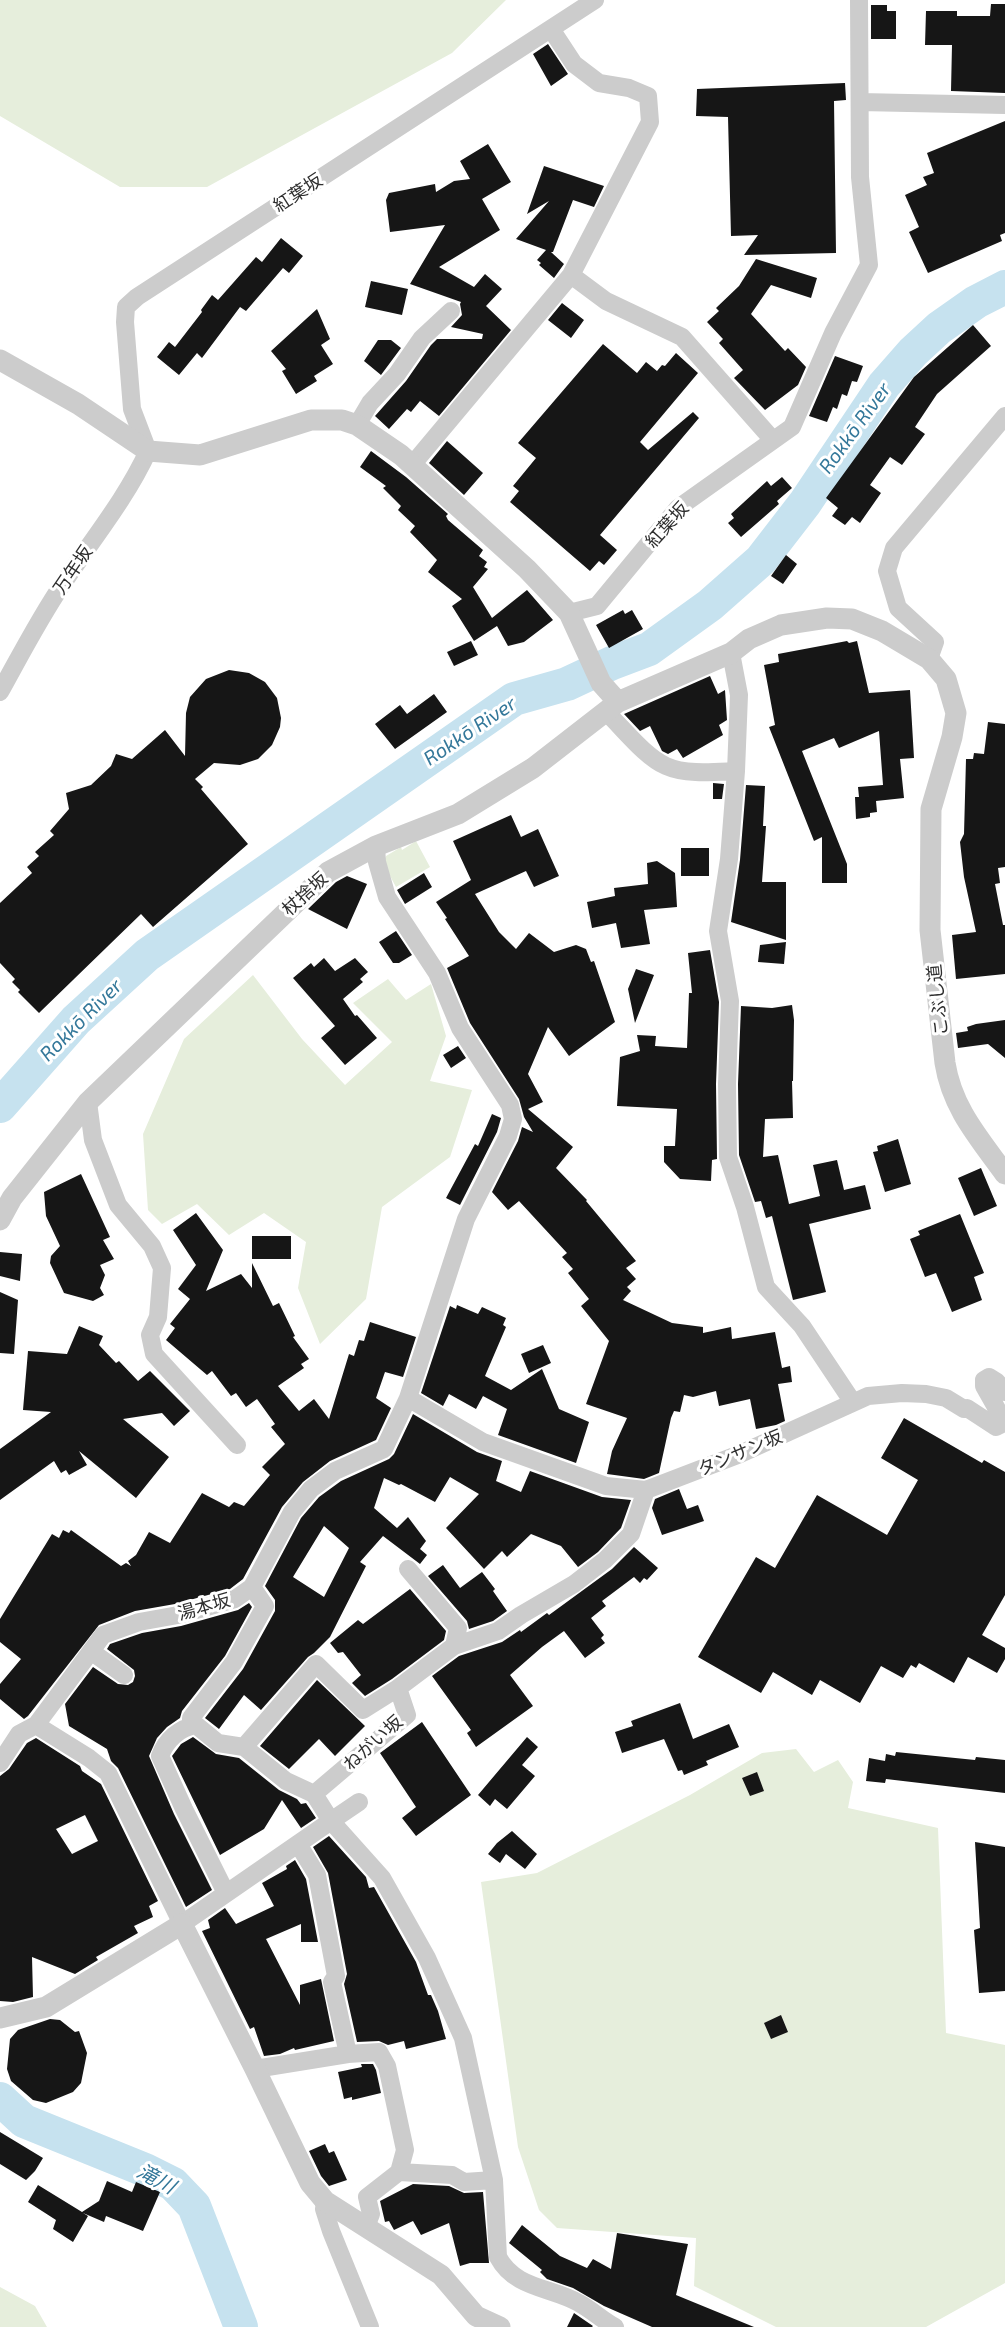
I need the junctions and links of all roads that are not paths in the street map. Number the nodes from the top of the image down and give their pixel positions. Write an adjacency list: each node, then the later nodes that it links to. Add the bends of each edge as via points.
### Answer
1 (595, 0): 3 (street, 紅葉坂)
2 (859, 0): 4 (street, 紅葉坂)
3 (551, 29): 6 (street, via 574,64 599,83 648,96 650,122); 12 (street, 紅葉坂, via 126,307 132,409)
4 (860, 102): 5 (street); 11 (street, 紅葉坂, via 860,177 869,265 833,333 792,427)
5 (1005, 105)
6 (571, 275): 11 (street, via 606,301 682,337); 13 (street)
7 (451, 311): 10 (street, via 422,338)
8 (0, 360): 12 (street, via 78,404)
9 (1005, 416): 16 (street, via 894,548 886,571 898,608 935,642)
10 (357, 425): 12 (street, via 327,418 200,455); 13 (street)
11 (772, 439): 14 (street, 紅葉坂, via 678,508 597,606)
12 (148, 451): 17 (street, 万年坂, via 135,480 61,586)
13 (412, 465): 14 (street, via 527,569)
14 (569, 613): 18 (street)
15 (731, 653): 16 (street, 杖捨坂, via 749,639 781,626 827,618 852,619 882,631); 18 (street, 杖捨坂); 19 (street, via 739,695)
16 (928, 659): 22 (street, こぶし道, via 946,679 956,713 932,809 930,930 949,1085 962,1115)
17 (0, 692)
18 (612, 707): 19 (street, via 630,738 665,766 688,771); 20 (street, 杖捨坂, via 533,768 458,814)
19 (736, 771): 26 (street, via 718,931 730,1001 728,1157 766,1287 802,1326)
20 (376, 846): 21 (street, 杖捨坂, via 328,872); 25 (street, 湯本坂, via 387,897 436,973 460,1028 510,1106 513,1119 466,1219)
21 (88, 1102): 23 (street, 杖捨坂, via 12,1198); 27 (street, via 93,1140 118,1205 152,1246 162,1268 158,1317 150,1335 154,1354)
22 (1005, 1174)
23 (0, 1220)
24 (1005, 1392): 26 (street, タンサン坂, via 998,1382 989,1377 984,1380 997,1409 1000,1425 996,1427 946,1398 880,1393)
25 (408, 1398): 28 (street, タンサン坂, via 483,1442 606,1486); 30 (street, 湯本坂, via 384,1449 335,1471 311,1489 292,1512)
26 (852, 1401): 28 (street, タンサン坂, via 740,1454)
27 (237, 1445)
28 (646, 1490): 31 (street, ねがい坂, via 631,1534 605,1560 498,1631)
29 (408, 1569): 31 (street, via 458,1628)
30 (252, 1587): 32 (street, 湯本坂, via 235,1599 139,1622 103,1635); 36 (street, via 265,1606 234,1662 191,1718)
31 (453, 1646): 34 (street, ねがい坂)
32 (92, 1652): 33 (street); 35 (street, 湯本坂)
33 (124, 1675)
34 (398, 1688): 37 (street, via 363,1710 316,1664); 39 (street, ねがい坂, via 407,1715)
35 (36, 1725): 38 (street, 湯本坂, via 19,1734); 44 (street, via 108,1773)
36 (191, 1726): 37 (street, via 196,1725 218,1743); 43 (street, via 184,1727 164,1746 160,1756)
37 (244, 1747): 39 (street, via 286,1781)
38 (0, 1763)
39 (314, 1794): 41 (street)
40 (359, 1802): 41 (street)
41 (331, 1821): 42 (street); 49 (street, via 382,1878 451,2010 463,2038)
42 (298, 1844): 43 (street); 46 (street, via 317,1875 336,1976 332,1982)
43 (226, 1893): 44 (street)
44 (182, 1924): 45 (street, via 46,2007); 47 (street)
45 (0, 2018)
46 (348, 2054): 47 (street); 48 (street, via 379,2052 387,2066 405,2150)
47 (255, 2068): 50 (street, via 310,2183)
48 (399, 2172): 49 (street, via 452,2175 464,2182); 51 (street, via 367,2197 371,2214)
49 (494, 2180): 54 (street, via 496,2240 504,2268 525,2283 579,2303)
50 (325, 2201): 51 (street); 52 (street, via 324,2209)
51 (366, 2227): 53 (street, via 441,2275 476,2316)
52 (370, 2327)
53 (500, 2327)
54 (615, 2327)

